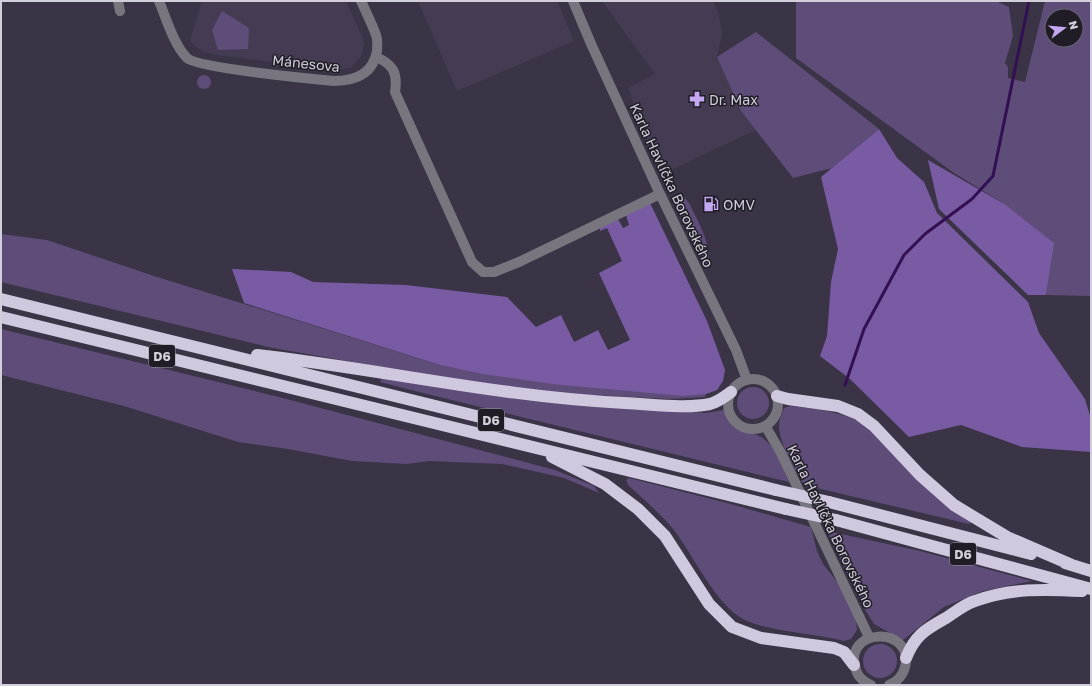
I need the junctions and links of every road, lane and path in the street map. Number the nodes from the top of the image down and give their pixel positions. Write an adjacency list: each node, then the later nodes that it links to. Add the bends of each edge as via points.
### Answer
1 (118, 1): 5 (street)
2 (159, 1): 6 (street, Mánesova, via 174,37 188,59 196,63 346,81 367,72)
3 (361, 1): 6 (street, via 377,37)
4 (573, 1): 7 (street, Karla Havlíčka Borovského)
5 (120, 11)
6 (376, 57): 7 (street, via 392,67 397,81 396,92 428,167 472,262 483,272 489,273 513,264)
7 (660, 194): 11 (street, Karla Havlíčka Borovského, via 736,350)
8 (1, 299): 10 (highway, D6)
9 (1, 316): 15 (highway, D6)
10 (206, 349): 12 (highway, via 578,401 693,406 713,403); 16 (highway, D6, bridge, via 829,502)
11 (747, 380): 12 (street, via 738,384); 13 (street, via 757,379 766,382)
12 (731, 392): 14 (street, via 728,405 735,422 753,430)
13 (777, 396): 14 (street, via 777,413); 16 (highway, via 838,406 858,414 874,426 920,475 954,505 1007,537)
14 (766, 427): 20 (street, Karla Havlíčka Borovského, via 781,453)
15 (533, 447): 18 (highway, D6, bridge, via 836,520); 22 (highway, via 606,484 638,509 665,536 709,604 732,626 761,638 834,648 844,652)
16 (1072, 565): 17 (highway, D6)
17 (1091, 571)
18 (1091, 589)
19 (1091, 592): 21 (highway, via 1029,590 997,594 974,601 923,632 912,644)
20 (869, 637): 21 (street, via 885,636 892,639 899,644); 22 (street, via 857,649)
21 (906, 658): 24 (street, via 903,673)
22 (854, 665): 23 (street, via 862,679)
23 (870, 685)
24 (891, 685)

